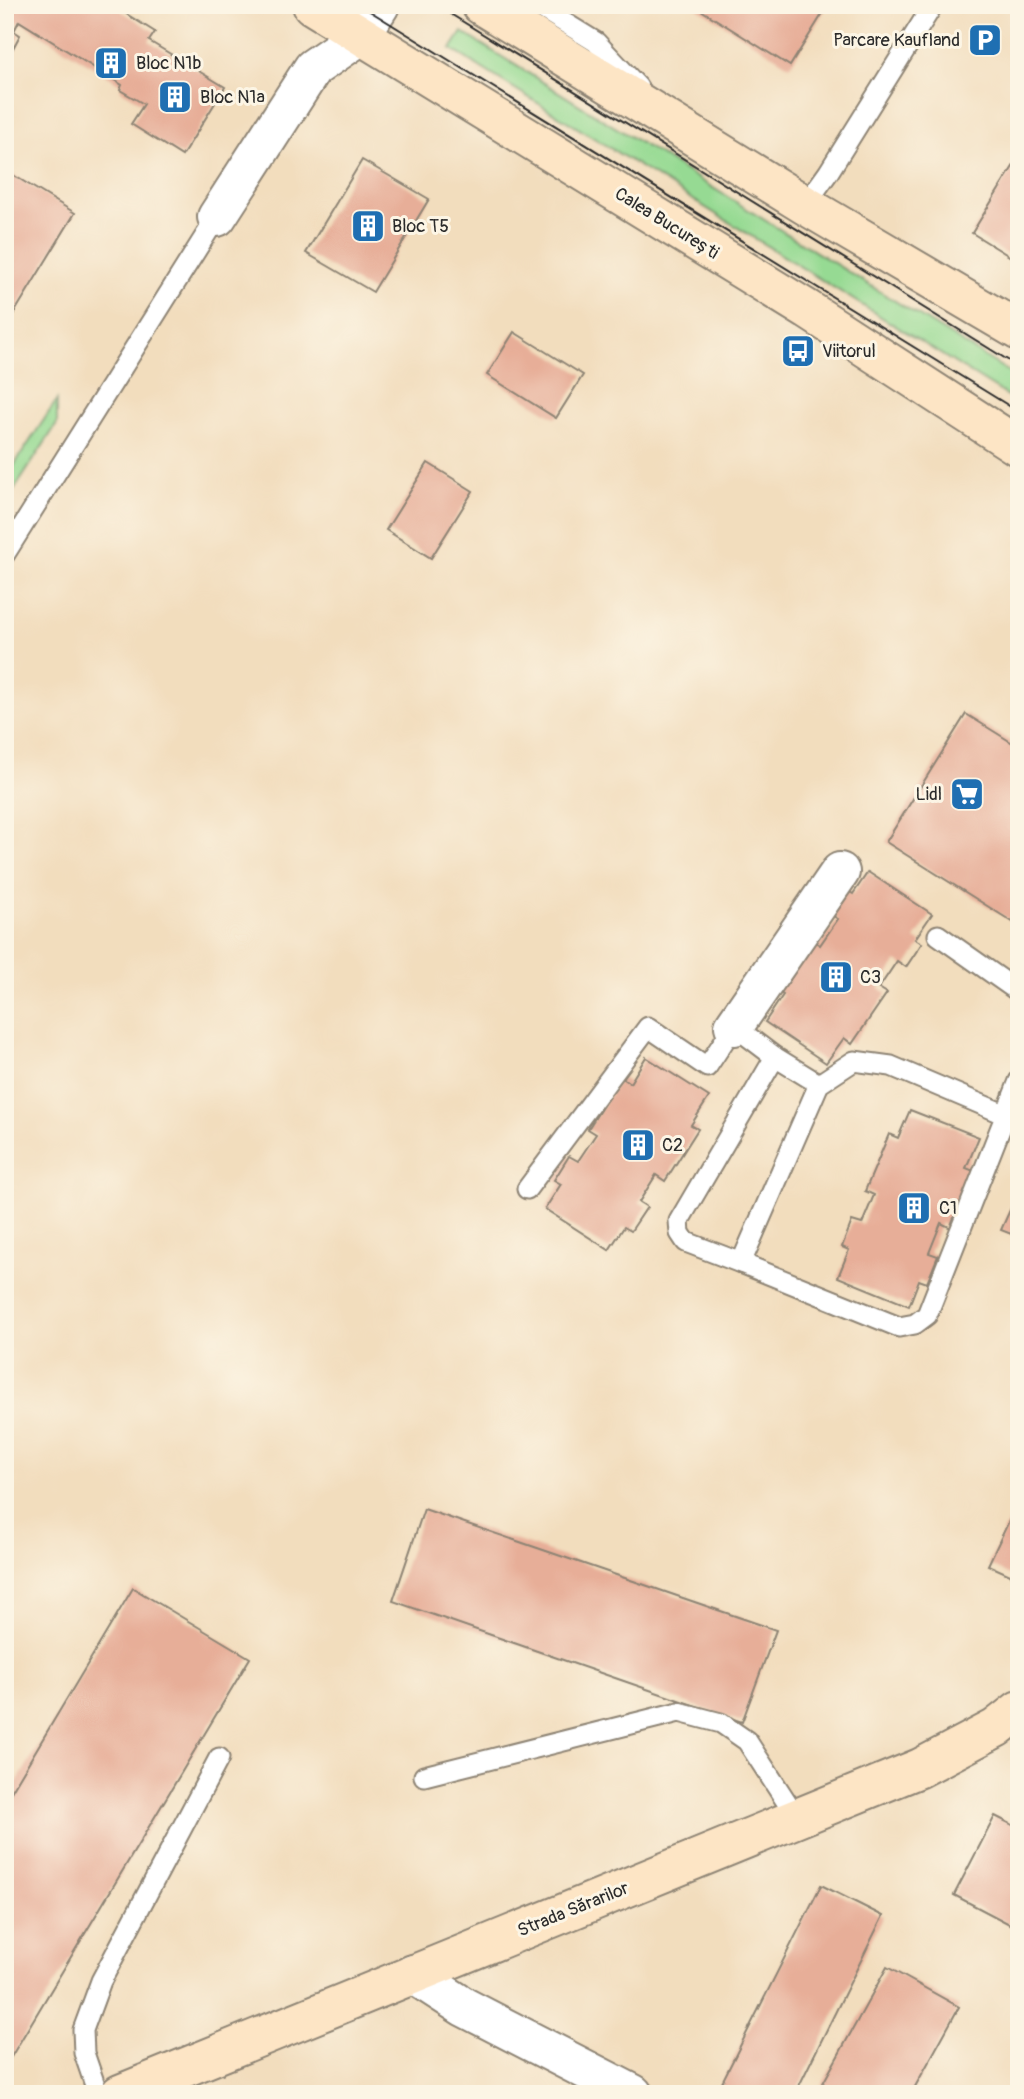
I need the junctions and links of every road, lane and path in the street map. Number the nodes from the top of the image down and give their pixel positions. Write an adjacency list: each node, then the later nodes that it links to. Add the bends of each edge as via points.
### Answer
1 (312, 5): 5 (main road, Calea București)
2 (481, 5): 6 (main road)
3 (536, 5): 6 (lane, via 596,42)
4 (933, 5): 7 (lane)
5 (371, 20): 8 (street, via 313,68); 10 (main road, Calea București)
6 (673, 123): 7 (main road)
7 (805, 205): 9 (main road)
8 (217, 217): 11 (lane)
9 (1019, 331)
10 (1019, 446)
11 (5, 554)
12 (841, 872): 15 (street)
13 (937, 936): 14 (lane)
14 (1019, 992)
15 (734, 1026): 16 (lane); 20 (lane, via 707,1067 648,1027)
16 (775, 1057): 18 (lane); 21 (lane, via 679,1221 686,1242)
17 (1019, 1081): 19 (lane)
18 (819, 1084): 19 (lane, via 854,1061 891,1066); 21 (lane)
19 (1004, 1114): 21 (lane, via 927,1315 915,1324 899,1327)
20 (527, 1189)
21 (740, 1263)
22 (1019, 1710): 25 (main road, Strada Sărarilor, via 996,1728 920,1768)
23 (219, 1758): 27 (lane, via 101,1981 83,2029 84,2053)
24 (424, 1776): 25 (lane, via 679,1712 721,1723 747,1741)
25 (797, 1818): 26 (main road, Strada Sărarilor)
26 (413, 1974): 28 (main road, Strada Sărarilor); 29 (street, via 464,2007)
27 (98, 2094)
28 (120, 2094)
29 (634, 2094)

